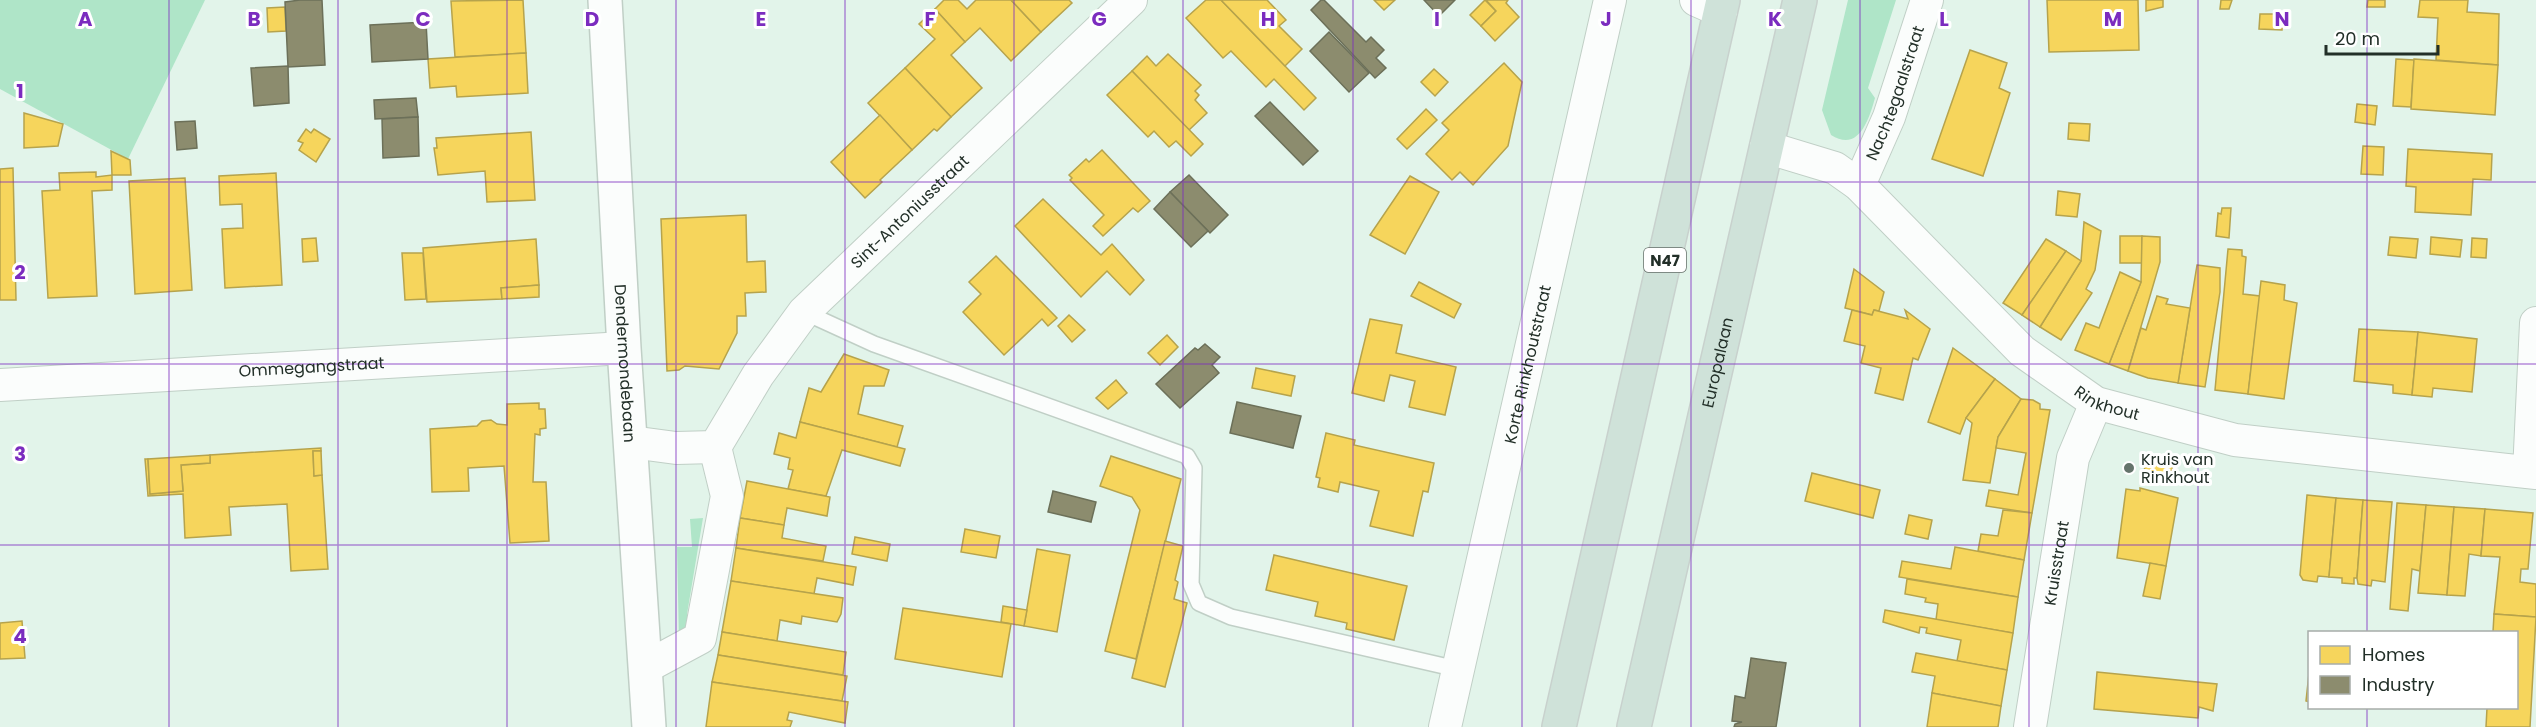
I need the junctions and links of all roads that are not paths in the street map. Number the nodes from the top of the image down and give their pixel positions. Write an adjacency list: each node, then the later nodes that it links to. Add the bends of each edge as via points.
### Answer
1 (605, 0): 11 (street, Dendermondebaan)
2 (1131, 0): 9 (street, Sint-Antoniusstraat)
3 (1610, 0): 18 (street, Korte Rinkhoutstraat)
4 (1800, 0): 7 (highway, Europalaan)
5 (1927, 0): 8 (street, Nachtegaalstraat, via 1889,117)
6 (1714, 4): 21 (highway, N47)
7 (1766, 147): 8 (street, Rinkhout, via 1835,168); 22 (highway, Europalaan)
8 (1859, 185): 13 (street, Rinkhout, via 2022,351)
9 (804, 312): 15 (street, Sint-Antoniusstraat); 18 (lane, via 874,344 1187,456 1194,468 1191,584 1199,603 1231,617)
10 (2536, 323): 16 (street)
11 (624, 348): 12 (street, Ommegangstraat); 14 (street, Dendermondebaan)
12 (0, 385)
13 (2096, 403): 16 (street, Rinkhout, via 2235,440); 23 (street, Kruisstraat, via 2073,458)
14 (631, 441): 15 (street, via 675,448); 17 (street, Dendermondebaan)
15 (715, 447): 17 (street, via 727,496 700,638)
16 (2532, 472)
17 (646, 667): 19 (street, Dendermondebaan)
18 (1457, 669): 20 (street, Korte Rinkhoutstraat)
19 (649, 727)
20 (1444, 727)
21 (1559, 727)
22 (1634, 727)
23 (2030, 727)

